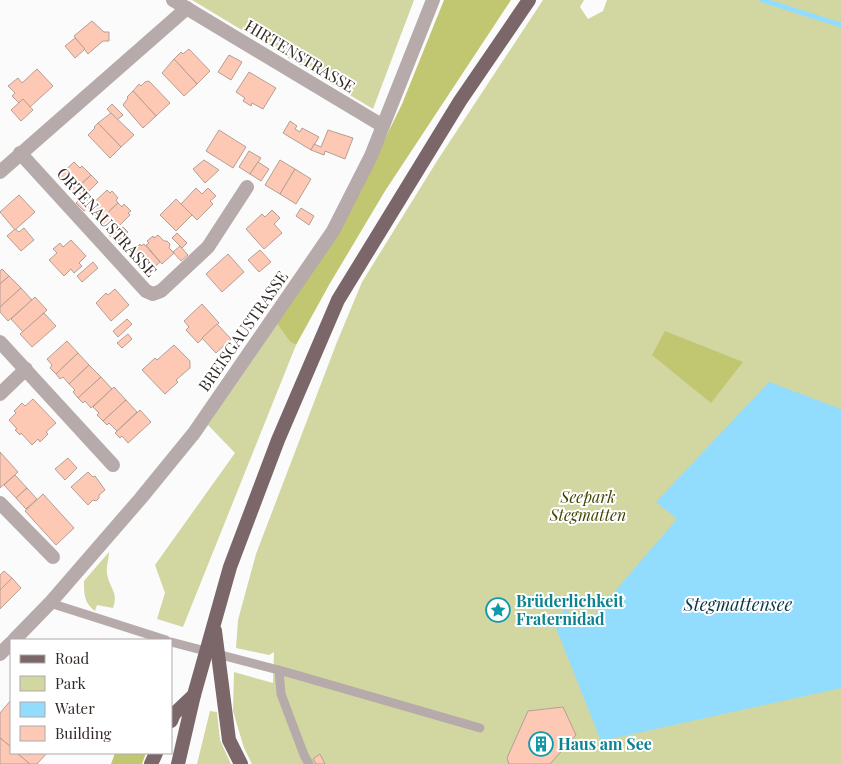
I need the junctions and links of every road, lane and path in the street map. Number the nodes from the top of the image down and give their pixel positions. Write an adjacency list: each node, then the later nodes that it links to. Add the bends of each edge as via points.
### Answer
1 (173, 0): 4 (street, HIRTENSTRASSE)
2 (433, 0): 5 (street, BREISGAUSTRASSE)
3 (529, 0): 16 (main road, via 460,101 338,300 278,440 230,567)
4 (187, 8): 5 (street, HIRTENSTRASSE); 6 (street)
5 (383, 126): 15 (street, BREISGAUSTRASSE, via 334,231 194,433)
6 (20, 153): 7 (street); 8 (street, ORTENAUSTRASSE, via 146,291 153,294 161,291 208,247)
7 (0, 172)
8 (246, 187)
9 (0, 342): 10 (street)
10 (26, 369): 11 (street); 12 (street)
11 (0, 394)
12 (113, 465)
13 (0, 503): 14 (street)
14 (53, 557)
15 (50, 604): 17 (street, BREISGAUSTRASSE); 18 (lane)
16 (215, 619): 23 (main road); 27 (main road, via 229,740)
17 (14, 639)
18 (163, 639)
19 (172, 642): 22 (lane)
20 (10, 643): 21 (street, BREISGAUSTRASSE)
21 (0, 654)
22 (279, 670): 25 (lane); 28 (lane, via 281,694)
23 (196, 690): 24 (main road); 26 (main road)
24 (172, 719)
25 (480, 728)
26 (178, 764)
27 (241, 764)
28 (309, 764)

